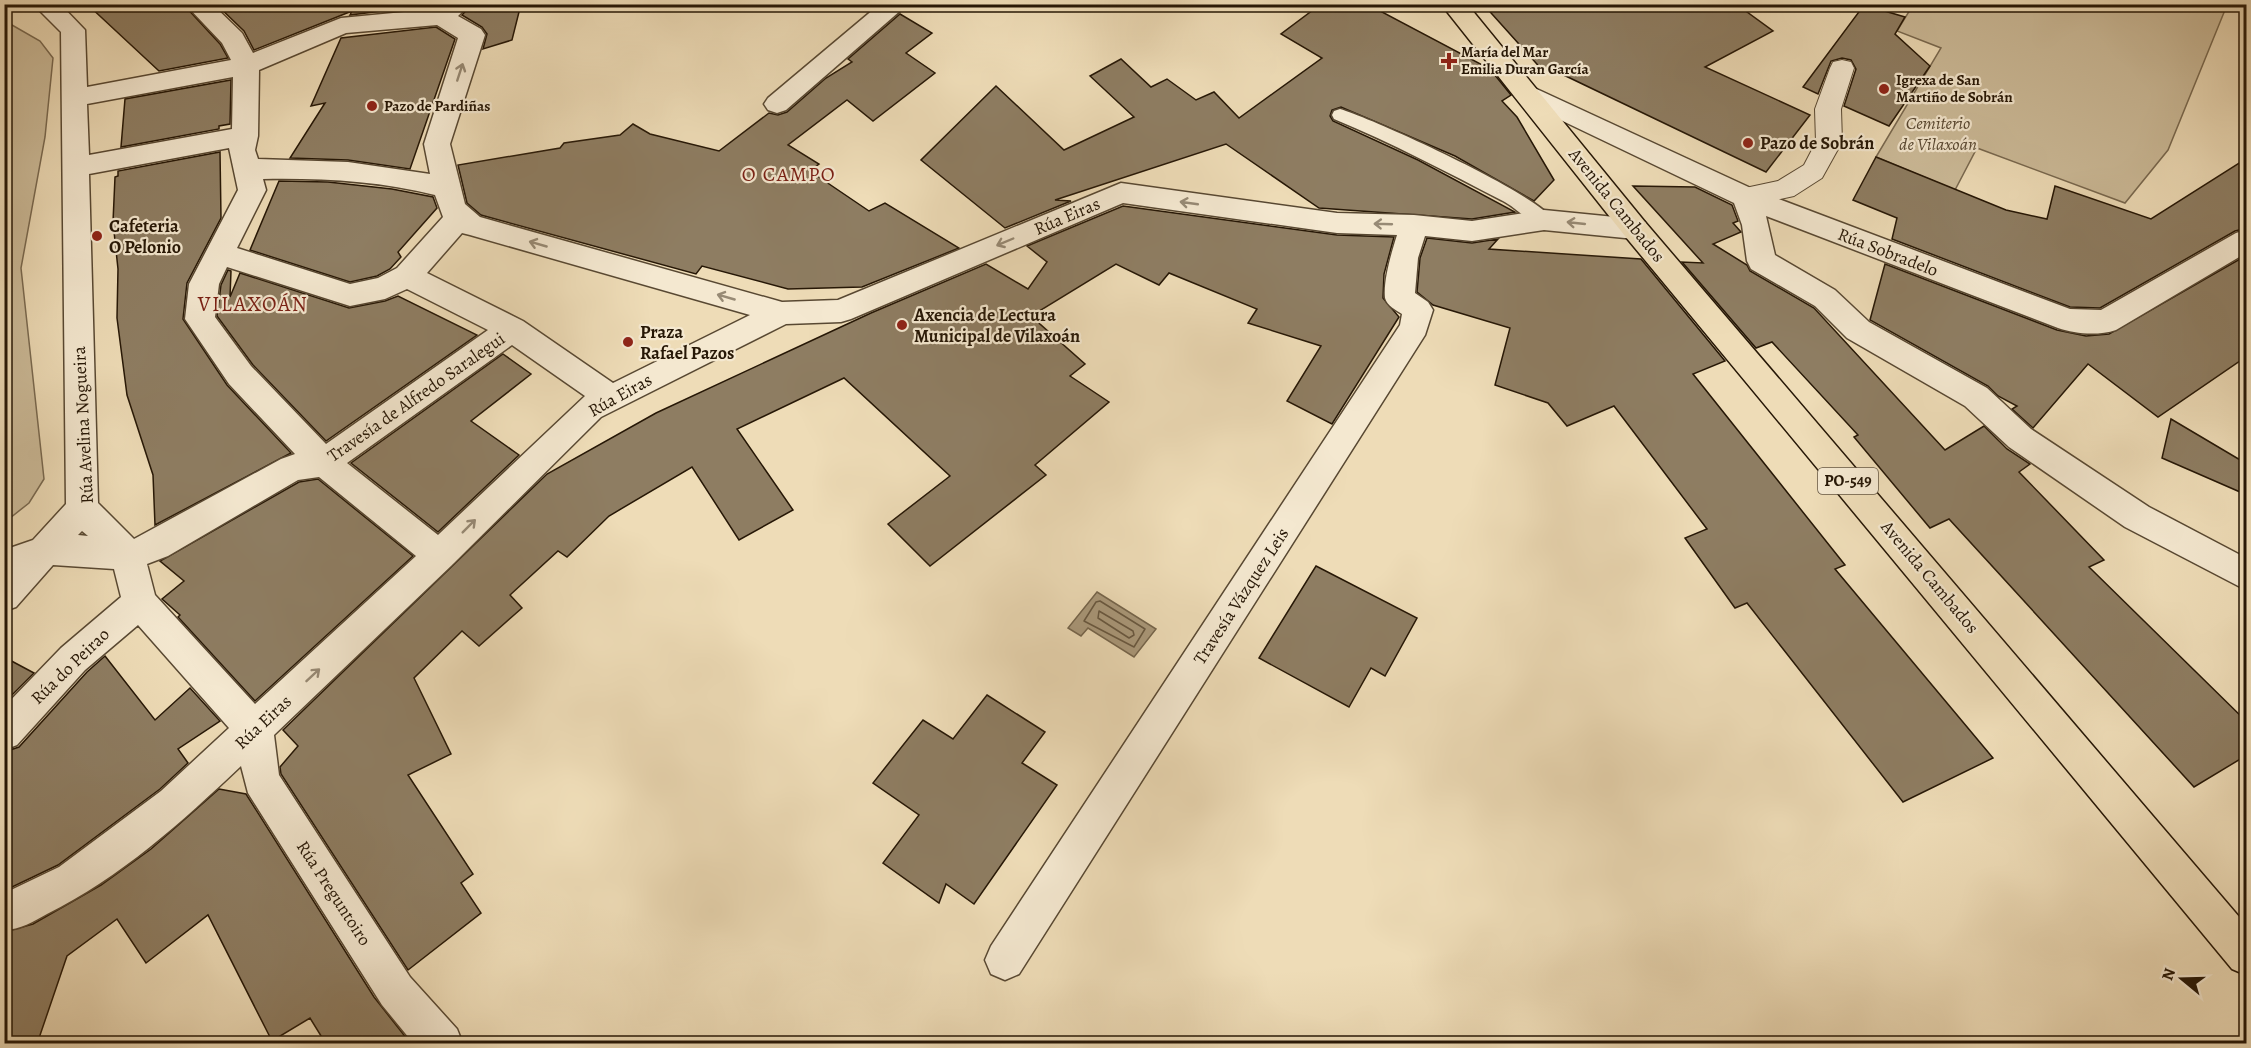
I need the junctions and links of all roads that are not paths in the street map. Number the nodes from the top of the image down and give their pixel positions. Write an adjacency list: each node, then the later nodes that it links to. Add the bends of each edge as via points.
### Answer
1 (45, 4): 10 (street, Rúa Avelina Nogueira, via 73,30)
2 (896, 4): 11 (street)
3 (1453, 4): 9 (main road, Avenida Cambados / PO-549)
4 (202, 6): 7 (street, via 233,39)
5 (450, 11): 6 (street); 16 (street, one-way to 5, via 437,144 472,35)
6 (379, 12): 7 (street)
7 (246, 66): 10 (street); 13 (street)
8 (1842, 68): 17 (street, via 1828,109 1828,142 1813,171 1785,189)
9 (1527, 94): 17 (street, Rúa Sobradelo); 21 (main road, Avenida Cambados / PO-549)
10 (74, 98): 14 (street, Rúa Avelina Nogueira)
11 (777, 104)
12 (1340, 115): 19 (lane, via 1403,141 1524,204)
13 (245, 136): 14 (street); 15 (street, via 242,150)
14 (75, 167): 29 (street, Rúa Avelina Nogueira)
15 (247, 169): 16 (street, via 315,168 410,178); 23 (street, via 252,190)
16 (447, 188): 18 (street, via 452,209)
17 (1745, 197): 22 (street, Rúa Sobradelo, via 2067,320 2106,322); 34 (street, via 1756,225 1761,261 1825,298 1858,330 1976,397 2020,438 2137,517)
18 (460, 216): 24 (street); 25 (street, one-way to 18, via 470,225)
19 (1544, 220): 20 (street, Rúa Eiras, via 1472,231); 21 (street, Rúa Eiras, one-way to 19)
20 (1414, 225): 25 (street, Rúa Eiras, one-way to 25, via 1337,223 1121,194 841,311); 41 (street, Travesía Vázquez Leis, via 1404,258 1400,298 1418,310 1414,327)
21 (1635, 230): 40 (main road, Avenida Cambados / PO-549)
22 (2247, 240)
23 (221, 254): 24 (street, via 350,295 385,288); 28 (street, via 204,284 200,319 240,374)
24 (407, 276): 26 (street)
25 (782, 313): 27 (street, Rúa Eiras)
26 (512, 329): 27 (street); 28 (street, Travesía de Alfredo Saralegui)
27 (611, 398): 31 (street, Rúa Eiras, one-way to 27, via 590,408)
28 (323, 463): 31 (street, via 379,513); 32 (street, Travesía de Alfredo Saralegui, via 292,468 156,546)
29 (82, 508): 30 (street); 32 (street, Rúa Avelina Nogueira)
30 (45, 550): 32 (street); 33 (street); 35 (street)
31 (440, 555): 37 (street, Rúa Eiras, one-way to 31)
32 (128, 556): 36 (street, Rúa Avelina Nogueira)
33 (4, 565)
34 (2247, 574)
35 (4, 596)
36 (140, 602): 37 (street, Rúa Avelina Nogueira); 38 (street, Rúa do Peirao, via 73,659)
37 (255, 730): 39 (street, Rúa Eiras, via 174,804 73,881 13,910); 42 (street, Rúa Preguntoiro, via 261,780 396,991)
38 (4, 733)
39 (4, 910)
40 (2247, 955)
41 (1005, 960)
42 (442, 1044)

